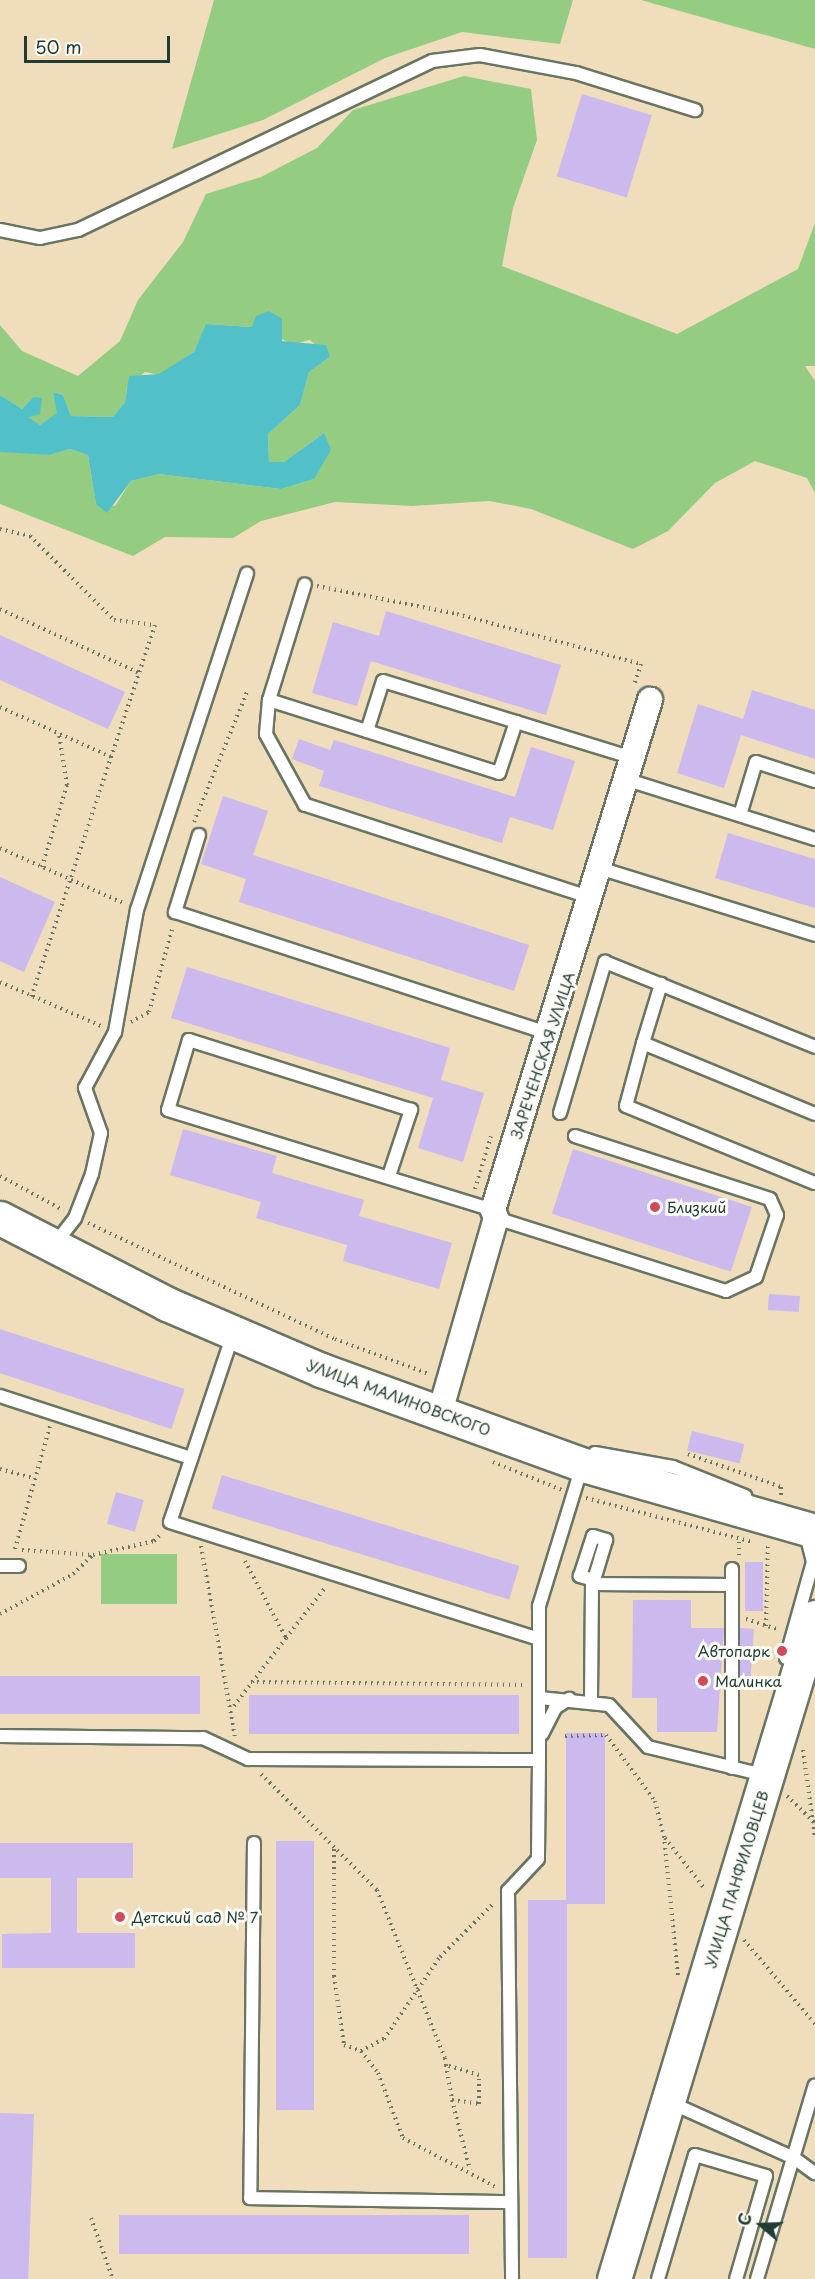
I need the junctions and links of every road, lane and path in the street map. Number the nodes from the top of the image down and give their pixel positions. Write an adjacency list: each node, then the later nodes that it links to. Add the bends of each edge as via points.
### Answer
1 (695, 111): 2 (lane, via 576,73 480,55 432,61 78,230 40,238)
2 (0, 230)
3 (0, 529): 8 (path, via 30,536 114,620 155,625)
4 (247, 573): 27 (lane)
5 (305, 584): 7 (path, via 404,602); 10 (lane)
6 (0, 609): 8 (path)
7 (640, 664)
8 (139, 673): 16 (path)
9 (247, 692): 20 (path)
10 (268, 700): 14 (lane); 26 (lane, via 266,734 305,805)
11 (650, 700): 17 (street, ЗАРЕЧЕНСКАЯ УЛИЦА)
12 (0, 707): 15 (path)
13 (516, 722): 14 (lane, via 383,681); 14 (lane, via 499,773); 17 (lane)
14 (367, 731)
15 (59, 734): 16 (path); 23 (path, via 67,785)
16 (111, 757): 25 (path)
17 (631, 769): 19 (lane); 24 (street, ЗАРЕЧЕНСКАЯ УЛИЦА)
18 (815, 781): 19 (lane, via 756,762)
19 (740, 815): 21 (lane)
20 (195, 835): 28 (lane)
21 (815, 839)
22 (0, 848): 23 (path)
23 (42, 867): 25 (path)
24 (599, 868): 26 (street, ЗАРЕЧЕНСКАЯ УЛИЦА); 29 (lane)
25 (70, 879): 27 (path); 32 (path)
26 (592, 898): 34 (street, ЗАРЕЧЕНСКАЯ УЛИЦА)
27 (137, 910): 33 (lane)
28 (175, 912): 33 (path, via 149,1012); 34 (lane)
29 (815, 935)
30 (0, 982): 32 (path)
31 (661, 984): 35 (lane); 36 (lane); 37 (lane, via 605,962)
32 (31, 997): 33 (path)
33 (115, 1032): 45 (lane, via 86,1088 101,1133)
34 (548, 1033): 43 (street, ЗАРЕЧЕНСКАЯ УЛИЦА)
35 (643, 1043): 38 (lane); 42 (lane, via 626,1106)
36 (815, 1047)
37 (560, 1113)
38 (815, 1114)
39 (575, 1136): 43 (lane, via 770,1199 777,1215 756,1277 726,1291)
40 (0, 1176): 45 (path)
41 (389, 1176): 41 (lane, via 168,1110 189,1040 411,1110); 43 (lane)
42 (815, 1183)
43 (494, 1214): 50 (street, ЗАРЕЧЕНСКАЯ УЛИЦА)
44 (0, 1218): 46 (street, УЛИЦА МАЛИНОВСКОГО)
45 (75, 1218): 46 (lane); 48 (path, via 335,1339)
46 (54, 1246): 47 (street, УЛИЦА МАЛИНОВСКОГО)
47 (233, 1333): 50 (street, УЛИЦА МАЛИНОВСКОГО); 54 (lane)
48 (433, 1376)
49 (0, 1396): 51 (lane)
50 (440, 1412): 52 (street, УЛИЦА МАЛИНОВСКОГО)
51 (54, 1414): 54 (lane); 57 (path)
52 (511, 1438): 55 (street, УЛИЦА МАЛИНОВСКОГО); 60 (lane, via 673,1467 787,1513)
53 (683, 1453): 58 (path, via 781,1487)
54 (191, 1458): 62 (lane, via 170,1522)
55 (582, 1465): 60 (street, УЛИЦА МАЛИНОВСКОГО); 76 (lane, via 545,1585)
56 (0, 1469): 57 (path)
57 (34, 1478): 63 (path)
58 (781, 1499)
59 (166, 1528): 65 (path, via 154,1541)
60 (809, 1530): 89 (lane, via 813,1562 784,1665)
61 (199, 1538): 81 (path)
62 (247, 1546): 69 (lane); 75 (path, via 244,1559)
63 (15, 1549): 64 (path); 65 (path)
64 (8, 1550)
65 (93, 1555): 71 (path, via 73,1574)
66 (0, 1566): 67 (lane)
67 (19, 1566)
68 (736, 1566): 70 (lane); 72 (path, via 739,1542 769,1537)
69 (329, 1574): 75 (path, via 324,1594); 76 (lane)
70 (732, 1586): 80 (lane, via 593,1582); 88 (lane)
71 (0, 1614)
72 (766, 1626): 73 (path, via 740,1617); 74 (path)
73 (740, 1629)
74 (802, 1635): 89 (street, УЛИЦА ПАНФИЛОВЦЕВ)
75 (286, 1638): 77 (path)
76 (535, 1638): 78 (lane)
77 (252, 1682): 78 (path, via 500,1681); 81 (path)
78 (540, 1693): 79 (lane); 84 (lane)
79 (570, 1699): 80 (lane); 84 (lane, via 555,1708)
80 (591, 1699): 88 (lane, via 609,1705 648,1747)
81 (234, 1706): 86 (path, via 234,1733)
82 (0, 1736): 86 (lane, via 203,1737)
83 (565, 1736): 91 (path, via 606,1736 655,1801)
84 (539, 1740): 87 (lane)
85 (802, 1745): 90 (path)
86 (248, 1759): 87 (lane); 94 (path)
87 (539, 1760): 96 (lane, via 538,1859)
88 (732, 1768): 89 (lane)
89 (766, 1775): 90 (path); 97 (street, УЛИЦА ПАНФИЛОВЦЕВ, via 758,1809)
90 (813, 1821): 92 (path)
91 (664, 1836): 97 (path); 98 (path, via 678,1982)
92 (815, 1838)
93 (254, 1843): 109 (lane, via 250,2198)
94 (334, 1848): 99 (path, via 377,1890); 101 (path, via 337,2024 344,2045)
95 (710, 1880): 97 (path)
96 (508, 1890): 99 (path, via 459,1933); 109 (lane)
97 (712, 1902): 100 (path); 105 (street, УЛИЦА ПАНФИЛОВЦЕВ)
98 (685, 1959)
99 (418, 1991): 101 (path, via 384,2039); 102 (path)
100 (815, 2024)
101 (361, 2051): 107 (path, via 378,2073 403,2138)
102 (446, 2065): 104 (path); 104 (path, via 479,2075 479,2104)
103 (815, 2085): 106 (lane)
104 (452, 2100): 107 (path)
105 (668, 2102): 106 (lane); 113 (street, УЛИЦА ПАНФИЛОВЦЕВ)
106 (794, 2157): 108 (lane); 116 (lane)
107 (470, 2170): 109 (path)
108 (815, 2173)
109 (511, 2202): 112 (lane)
110 (91, 2218): 111 (path)
111 (113, 2279)
112 (512, 2279)
113 (614, 2279)
114 (658, 2279): 115 (lane, via 695,2155 766,2176)
115 (736, 2279)
116 (757, 2279)

